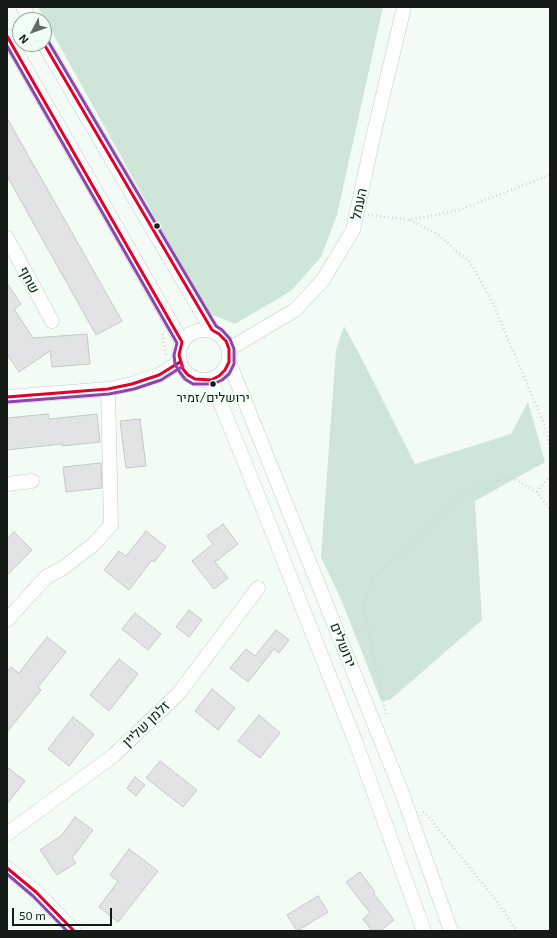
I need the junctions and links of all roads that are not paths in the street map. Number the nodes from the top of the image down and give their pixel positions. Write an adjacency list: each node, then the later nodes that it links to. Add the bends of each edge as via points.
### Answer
1 (404, 7): 8 (street, העמל, via 353,230 323,280 295,310)
2 (7, 36): 7 (street)
3 (49, 52): 6 (street)
4 (7, 238): 5 (street, שחף)
5 (52, 321)
6 (212, 330): 7 (street, via 195,331); 8 (street, via 222,338)
7 (182, 342): 9 (street)
8 (229, 355): 10 (street, via 222,373); 21 (street, ירושלים, via 402,793)
9 (180, 362): 10 (street, via 188,375 195,379); 11 (street, via 159,375)
10 (211, 380): 20 (street, ירושלים, via 350,729)
11 (108, 389): 12 (street); 16 (street, via 111,525 94,544 63,568 46,577)
12 (7, 397)
13 (32, 481): 14 (street)
14 (7, 484)
15 (258, 588): 17 (street, זלמן שליין, via 178,694 114,755)
16 (7, 620)
17 (7, 834)
18 (7, 868): 19 (street, via 36,892)
19 (74, 931)
20 (424, 931)
21 (451, 931)

